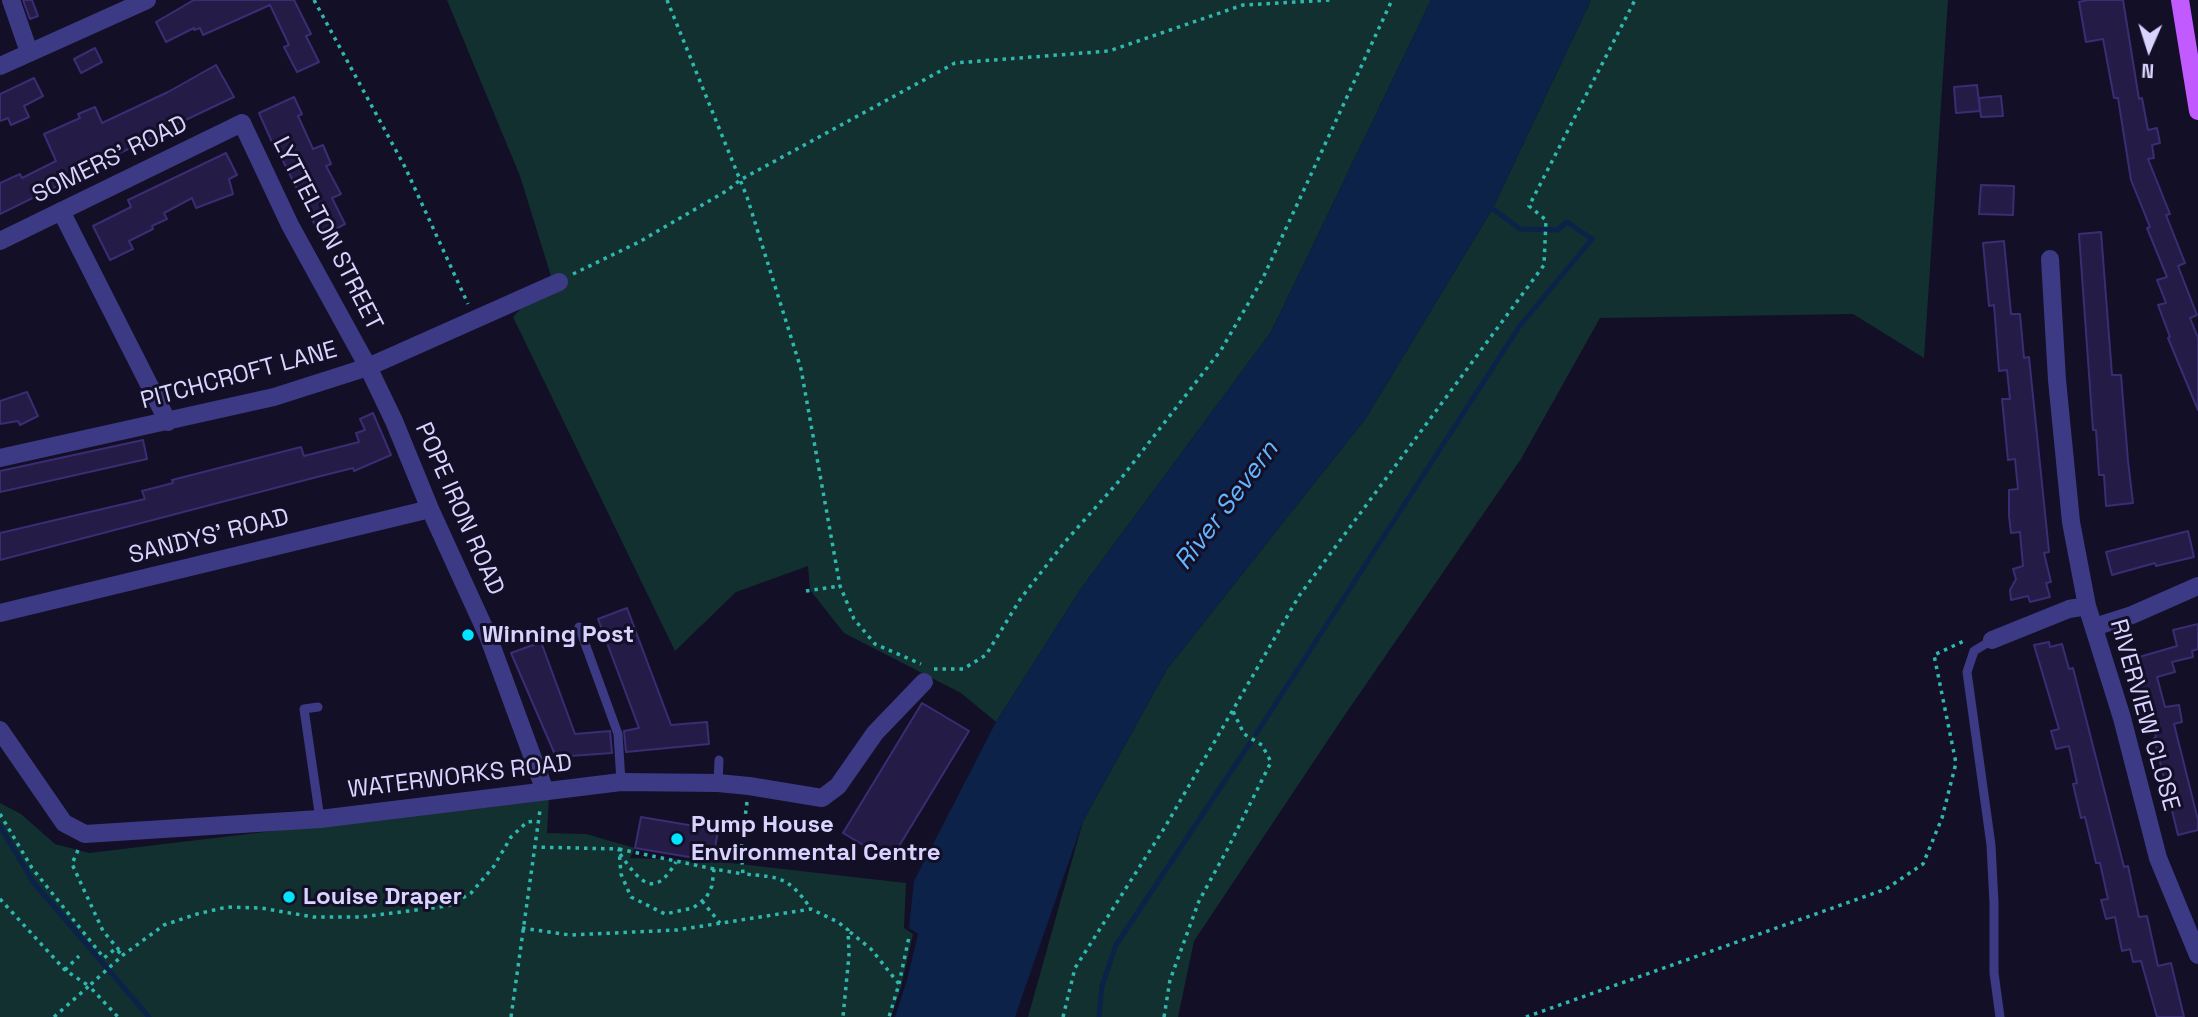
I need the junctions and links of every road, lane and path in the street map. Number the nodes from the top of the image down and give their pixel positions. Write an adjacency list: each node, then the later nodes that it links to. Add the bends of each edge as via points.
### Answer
1 (11, 0): 9 (street)
2 (147, 0): 9 (street)
3 (314, 0): 18 (path, via 405,167)
4 (667, 0): 13 (path)
5 (1331, 0): 13 (path, via 1243,5 1109,51 955,63)
6 (1392, 0): 23 (path, via 1262,280 1221,350 1021,598 986,655 963,669 933,669 875,644 854,619)
7 (1635, 0): 34 (path, via 1529,206 1546,220 1544,265 1299,596)
8 (2180, 0): 11 (main road)
9 (29, 52): 10 (street)
10 (0, 66)
11 (2198, 111)
12 (242, 123): 14 (street, SOMERS' ROAD); 19 (street, LYTTELTON STREET, via 290,225)
13 (740, 180): 17 (path, via 639,242); 23 (path, via 801,369)
14 (61, 211): 15 (street, SOMERS' ROAD); 20 (street)
15 (0, 241)
16 (2050, 259): 26 (street, RIVERVIEW CLOSE, via 2071,522)
17 (559, 282): 18 (street, PITCHCROFT LANE)
18 (474, 319): 19 (street, PITCHCROFT LANE)
19 (368, 367): 20 (street, PITCHCROFT LANE, via 274,397); 22 (street, POPE IRON ROAD)
20 (168, 422): 21 (street, PITCHCROFT LANE)
21 (0, 458)
22 (430, 509): 27 (street, SANDYS' ROAD); 40 (street, POPE IRON ROAD, via 488,636)
23 (839, 586): 25 (path)
24 (2198, 586): 29 (street)
25 (806, 591)
26 (2087, 606): 29 (street, RIVERVIEW CLOSE); 30 (street, RIVERVIEW CLOSE)
27 (0, 613)
28 (579, 626): 37 (lane, via 618,734)
29 (2094, 627): 58 (street, RIVERVIEW CLOSE, via 2158,858)
30 (1992, 640): 71 (lane, via 1974,651 1967,672 1991,845 1994,974)
31 (1965, 641): 70 (path, via 1934,654 1956,763 1942,818 1923,864 1886,889)
32 (924, 681): 39 (street, WATERWORKS ROAD, via 875,733 838,786 822,798)
33 (317, 707): 42 (lane, via 304,709)
34 (1232, 709): 68 (path, via 1165,827 1075,968); 69 (path, via 1244,734 1262,745 1271,762 1199,901 1170,980)
35 (0, 730): 44 (street, via 64,824)
36 (719, 761): 38 (lane)
37 (621, 782): 38 (street, WATERWORKS ROAD); 40 (street, WATERWORKS ROAD)
38 (718, 783): 39 (street, WATERWORKS ROAD)
39 (749, 786): 49 (path, via 741,850)
40 (545, 791): 42 (street, WATERWORKS ROAD); 43 (path)
41 (0, 814): 57 (path, via 32,868 104,958 115,949)
42 (320, 820): 44 (street, WATERWORKS ROAD)
43 (537, 821): 45 (path); 57 (path, via 527,822 511,837 471,893 449,906 349,917 227,907 164,925)
44 (85, 834): 57 (path, via 72,864 103,931)
45 (533, 847): 46 (path); 54 (path)
46 (619, 851): 47 (path); 47 (path, via 633,872 654,885 668,876); 51 (path, via 621,874 631,897 666,914 693,908)
47 (676, 861): 48 (path)
48 (714, 869): 49 (path); 51 (path, via 712,886)
49 (743, 874): 52 (path, via 771,876 796,887)
50 (0, 899): 60 (path)
51 (702, 901): 53 (path)
52 (811, 909): 53 (path); 55 (path)
53 (720, 922): 54 (path, via 677,930 570,935)
54 (523, 928): 65 (path)
55 (848, 930): 61 (path, via 871,949); 66 (path)
56 (909, 937): 61 (path)
57 (123, 955): 62 (path)
58 (2198, 955)
59 (79, 956): 60 (path)
60 (65, 970): 62 (path)
61 (899, 984): 67 (path)
62 (89, 986): 63 (path); 64 (path)
63 (54, 1017)
64 (118, 1017)
65 (511, 1017)
66 (844, 1017)
67 (889, 1017)
68 (1063, 1017)
69 (1164, 1017)
70 (1526, 1017)
71 (2000, 1017)

